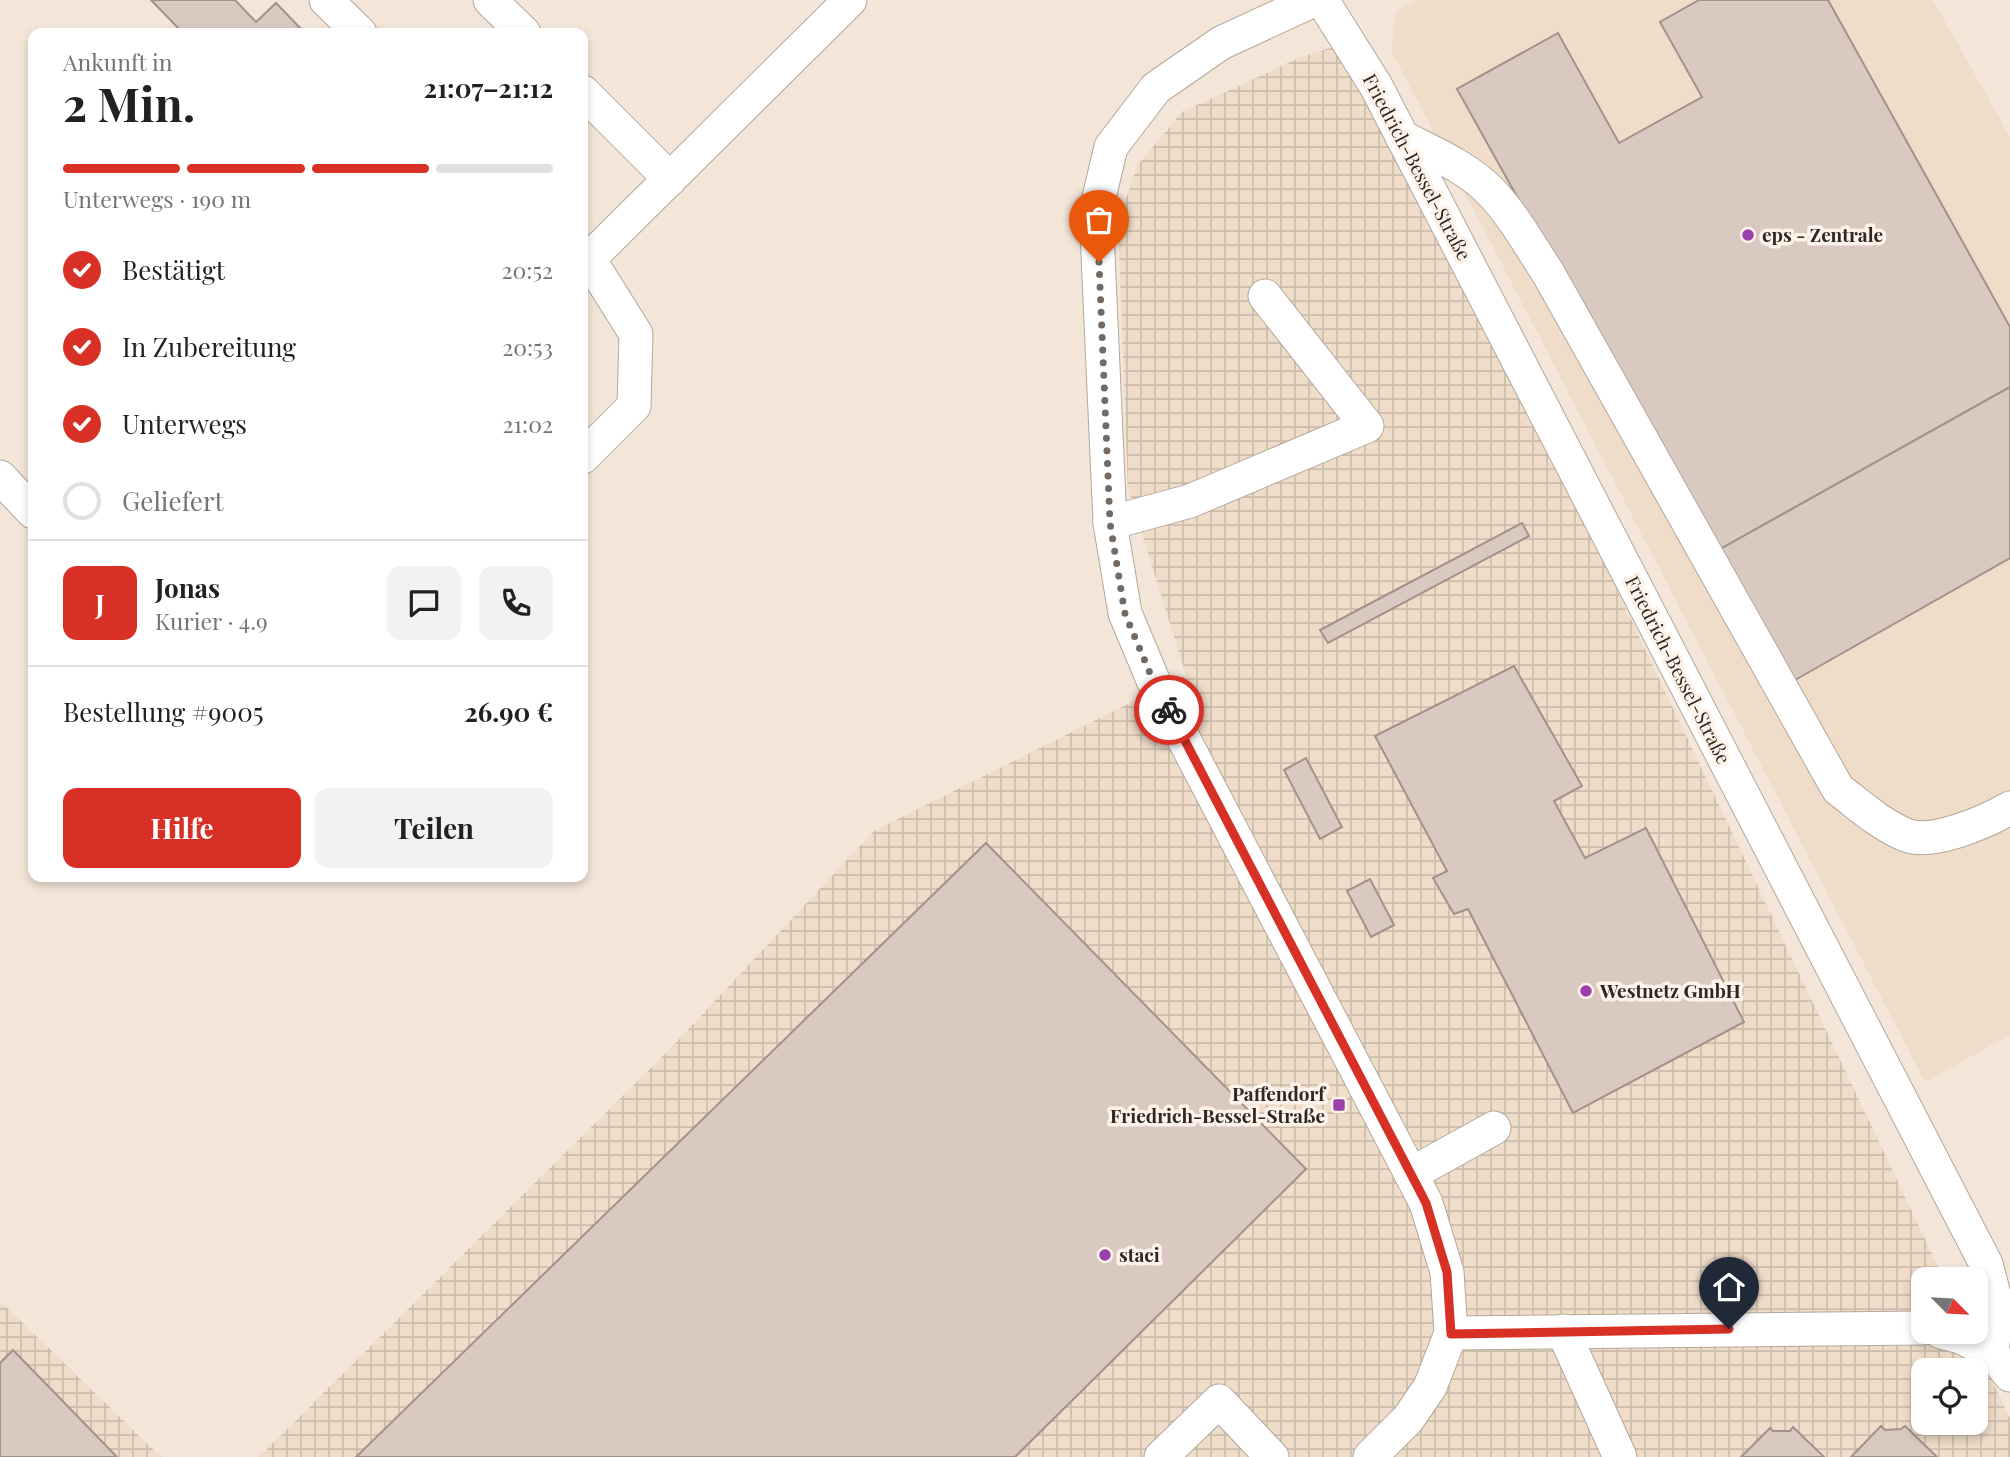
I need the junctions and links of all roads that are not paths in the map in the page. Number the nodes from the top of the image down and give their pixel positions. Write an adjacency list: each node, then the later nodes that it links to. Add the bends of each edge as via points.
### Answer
1 (326, 0): 6 (street)
2 (490, 0): 7 (street)
3 (850, 0): 10 (street)
4 (1314, 0): 17 (street, via 1220,43 1156,88 1111,147 1097,210)
5 (1322, 0): 9 (street, Friedrich-Bessel-Straße)
6 (355, 28)
7 (519, 28)
8 (588, 97): 10 (street)
9 (1402, 137): 18 (street, via 1455,165 1490,191 1513,219 1555,285 1838,789 1908,837 1945,835); 25 (street, Friedrich-Bessel-Straße, via 1986,1265 1997,1306)
10 (670, 179): 11 (street)
11 (588, 254)
12 (588, 259): 14 (street, via 636,334 634,406)
13 (1265, 296): 17 (street, via 1367,426 1190,501)
14 (588, 452)
15 (0, 477): 16 (street)
16 (28, 507)
17 (1110, 523): 20 (street, via 1125,614 1153,680)
18 (2010, 808)
19 (1494, 1128): 20 (street)
20 (1411, 1174): 23 (street, via 1426,1203 1447,1272)
21 (1911, 1328): 22 (street)
22 (1563, 1331): 23 (street); 29 (street)
23 (1451, 1334): 28 (street, via 1430,1387 1408,1419)
24 (1971, 1344): 25 (street, Friedrich-Bessel-Straße)
25 (2001, 1364)
26 (1161, 1457): 27 (street, via 1219,1401)
27 (1272, 1457)
28 (1370, 1457)
29 (1620, 1457)

